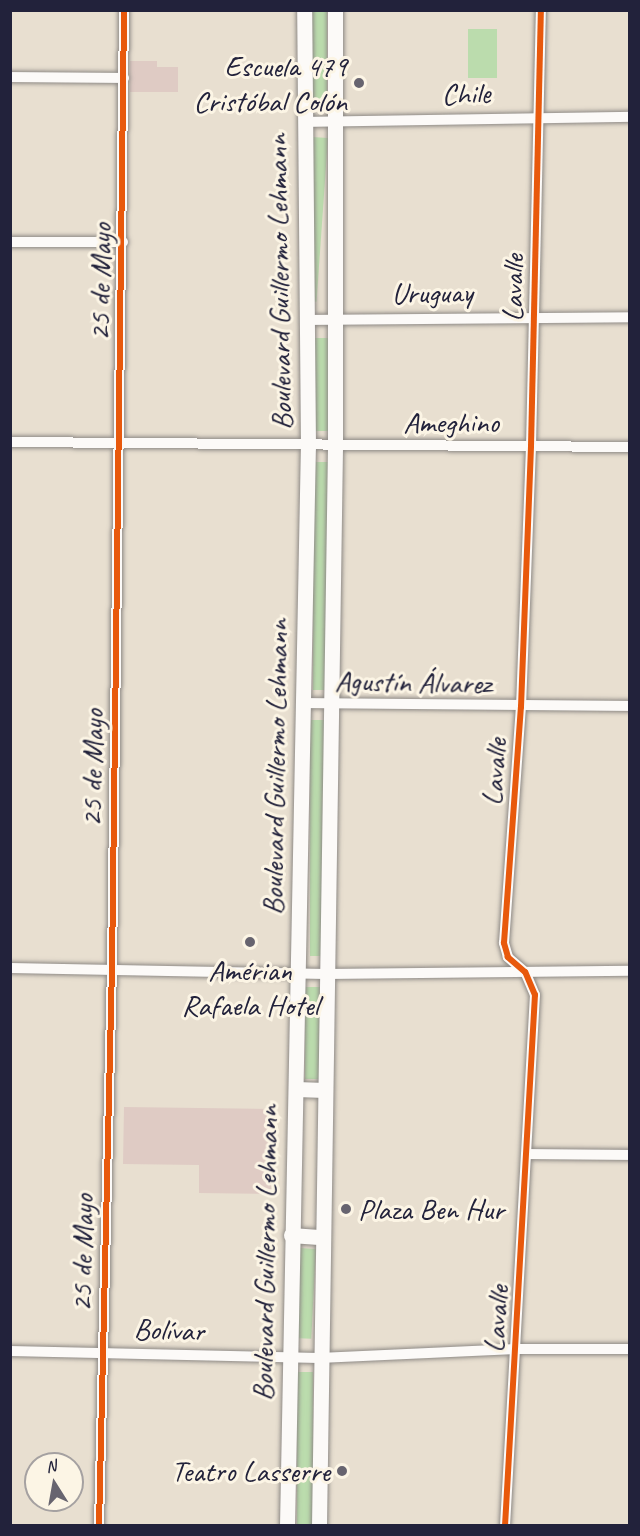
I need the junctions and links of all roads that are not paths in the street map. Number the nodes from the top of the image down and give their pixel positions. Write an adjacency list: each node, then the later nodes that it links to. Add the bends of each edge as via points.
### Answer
1 (124, 10): 6 (street, 25 de Mayo)
2 (304, 10): 9 (main road, Boulevard Guillermo Lehmann)
3 (335, 10): 10 (main road, Boulevard Guillermo Lehmann)
4 (541, 10): 7 (street, Lavalle)
5 (10, 77): 6 (street)
6 (124, 78): 12 (street, 25 de Mayo)
7 (539, 116): 8 (street, Chile); 10 (street, Chile); 13 (street, Lavalle)
8 (630, 117)
9 (305, 122): 10 (street, Chile); 16 (main road, Boulevard Guillermo Lehmann)
10 (335, 123): 15 (main road, Boulevard Guillermo Lehmann)
11 (10, 242): 12 (street)
12 (123, 242): 17 (street, 25 de Mayo)
13 (535, 315): 14 (street, Uruguay); 15 (street, Uruguay); 19 (street, Lavalle)
14 (630, 317)
15 (334, 319): 16 (street, Uruguay); 21 (main road, Boulevard Guillermo Lehmann)
16 (308, 320): 20 (main road, Boulevard Guillermo Lehmann)
17 (119, 441): 18 (street, Ameghino); 20 (street, Ameghino); 28 (street, 25 de Mayo)
18 (10, 442)
19 (531, 446): 21 (street, Ameghino); 22 (street, Ameghino); 26 (street, Lavalle)
20 (308, 447): 21 (street, Ameghino); 23 (main road, Boulevard Guillermo Lehmann)
21 (335, 447): 24 (main road, Boulevard Guillermo Lehmann)
22 (630, 447)
23 (304, 704): 24 (street, Agustín Álvarez); 31 (main road, Boulevard Guillermo Lehmann)
24 (332, 706): 26 (street, Agustín Álvarez); 32 (main road, Boulevard Guillermo Lehmann)
25 (630, 706): 26 (street, Agustín Álvarez)
26 (521, 707): 30 (street, Lavalle, via 504,943 508,957)
27 (10, 968): 28 (street)
28 (112, 968): 31 (street); 42 (street, 25 de Mayo)
29 (630, 971): 30 (street)
30 (525, 972): 32 (street); 35 (street, Lavalle, via 535,995)
31 (297, 974): 32 (street); 33 (main road, Boulevard Guillermo Lehmann)
32 (326, 974): 34 (main road, Boulevard Guillermo Lehmann)
33 (296, 1089): 34 (main road); 37 (main road, Boulevard Guillermo Lehmann)
34 (325, 1090): 38 (main road, Boulevard Guillermo Lehmann)
35 (529, 1154): 36 (street); 39 (street, Lavalle)
36 (630, 1155)
37 (291, 1236): 38 (main road); 43 (main road, Boulevard Guillermo Lehmann)
38 (322, 1237): 44 (main road, Boulevard Guillermo Lehmann)
39 (517, 1349): 40 (street, Bolívar); 44 (street, Bolívar); 48 (street, Lavalle)
40 (630, 1349)
41 (10, 1351): 42 (street, Bolívar)
42 (102, 1352): 43 (street, Bolívar); 45 (street, 25 de Mayo)
43 (290, 1358): 44 (street, Bolívar); 46 (main road, Boulevard Guillermo Lehmann)
44 (319, 1358): 47 (main road, Boulevard Guillermo Lehmann)
45 (99, 1526)
46 (287, 1526)
47 (319, 1526)
48 (505, 1526)

